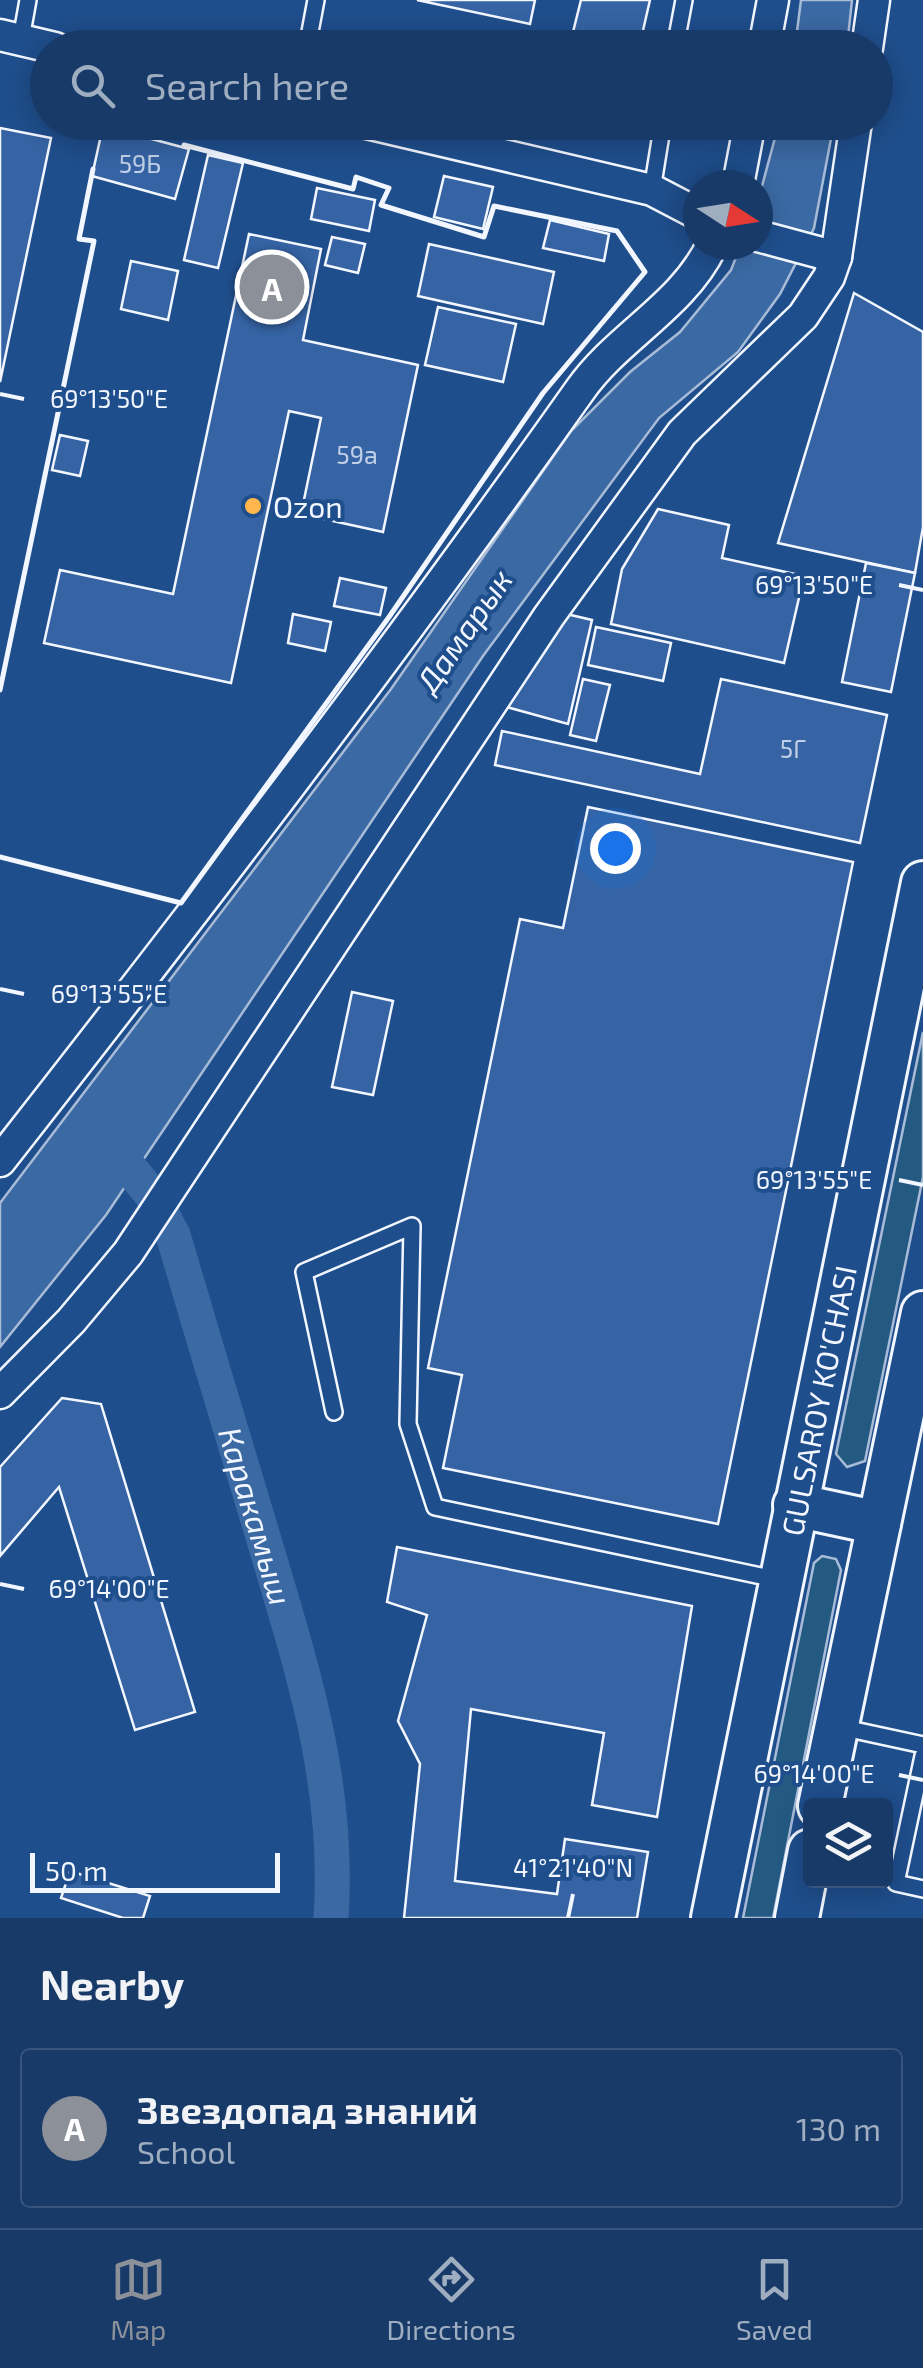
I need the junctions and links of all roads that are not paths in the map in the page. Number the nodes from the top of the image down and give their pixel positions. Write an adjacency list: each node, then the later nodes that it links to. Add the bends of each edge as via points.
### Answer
1 (28, 0): 10 (lane)
2 (316, 0): 6 (lane)
3 (684, 0): 7 (lane)
4 (773, 0): 8 (street)
5 (874, 0): 9 (street)
6 (310, 30)
7 (678, 30)
8 (767, 30)
9 (870, 30)
10 (10, 37)
11 (439, 140): 16 (street)
12 (660, 140): 16 (lane)
13 (747, 140): 15 (street)
14 (853, 140): 19 (street)
15 (741, 170)
16 (652, 190): 17 (street)
17 (683, 206)
18 (773, 240): 19 (street)
19 (836, 256): 24 (street, via 803,316 682,433 548,616 184,1171 71,1321)
20 (701, 260): 22 (street, via 659,315 591,374 394,652)
21 (923, 883): 27 (main road, GULSAROY KO'CHASI)
22 (0, 1161)
23 (923, 1313): 26 (main road)
24 (0, 1393)
25 (334, 1412): 29 (lane, via 304,1272 412,1226 408,1424 435,1507)
26 (912, 1425): 28 (main road)
27 (795, 1506): 28 (main road); 29 (main road, GULSAROY KO'CHASI)
28 (879, 1523): 30 (main road)
29 (780, 1580): 36 (main road, GULSAROY KO'CHASI)
30 (836, 1726): 31 (lane); 33 (main road)
31 (923, 1745)
32 (923, 1756): 35 (lane, via 896,1883)
33 (822, 1798)
34 (803, 1887): 37 (main road)
35 (923, 1889)
36 (714, 1918)
37 (797, 1918)

